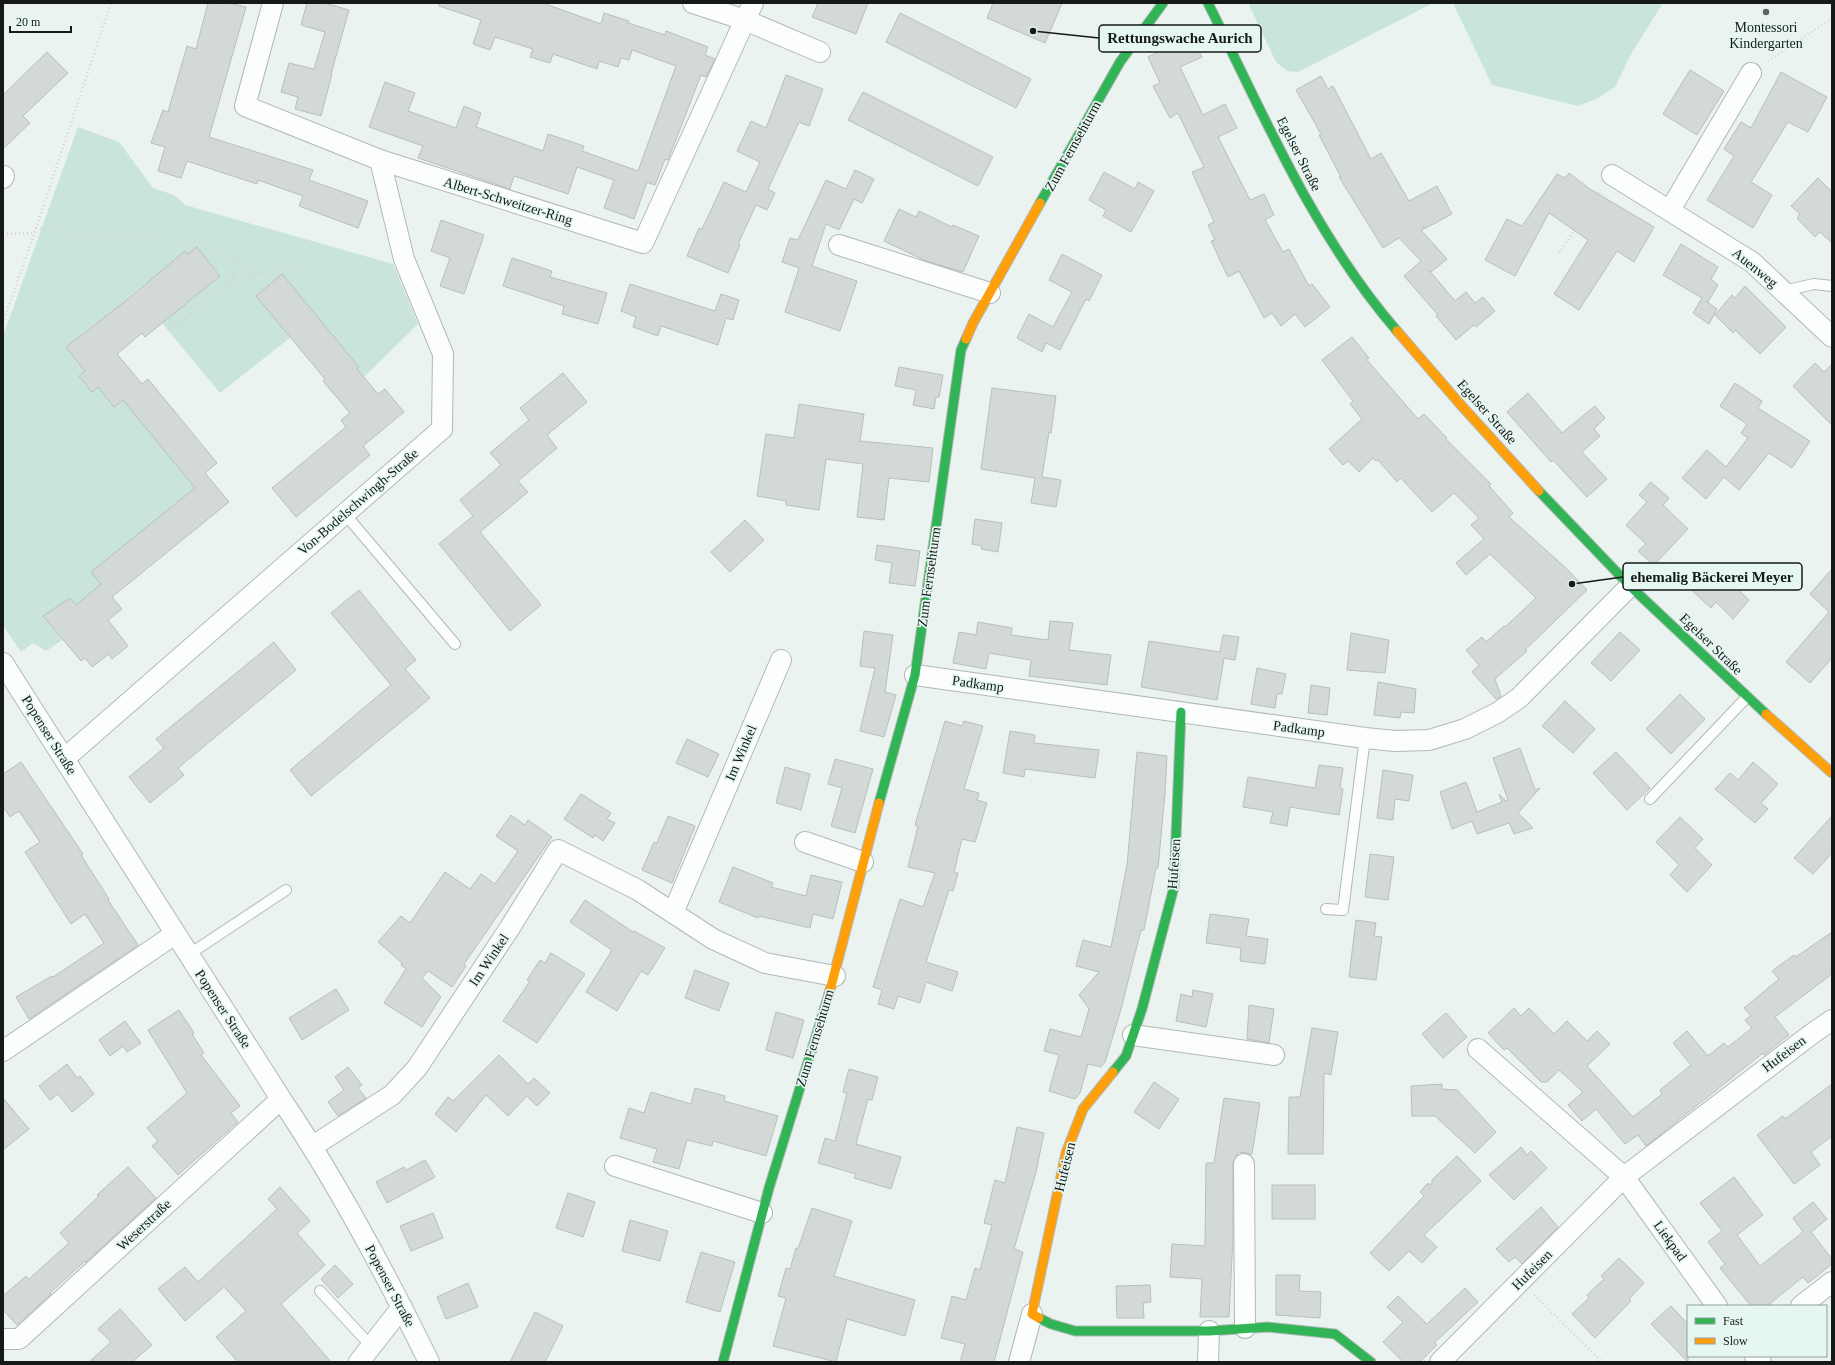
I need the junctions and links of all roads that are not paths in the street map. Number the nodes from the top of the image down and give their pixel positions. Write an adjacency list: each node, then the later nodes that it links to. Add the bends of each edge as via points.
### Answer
1 (273, 3): 8 (street, Albert-Schweitzer-Ring, via 245,106)
2 (693, 3): 5 (street)
3 (1163, 3): 14 (street, Zum Fernsehturm, via 1120,62)
4 (1208, 3): 17 (street, Egelser Straße, via 1280,149 1313,211 1348,268 1378,309 1460,404)
5 (749, 12): 6 (street); 8 (street, Albert-Schweitzer-Ring, via 643,243)
6 (820, 52)
7 (1750, 72): 10 (street)
8 (380, 160): 16 (street, Von-Bodelschwingh-Straße, via 404,259 443,354 442,429)
9 (1612, 175): 10 (street, Auenweg)
10 (1670, 210): 13 (street, Auenweg, via 1752,262)
11 (839, 245): 14 (street)
12 (1832, 286): 13 (lane, via 1814,284)
13 (1783, 291): 15 (street, Auenweg)
14 (990, 293): 21 (street, Zum Fernsehturm, via 961,350)
15 (1832, 336)
16 (345, 514): 18 (lane); 25 (street, Von-Bodelschwingh-Straße)
17 (1630, 586): 22 (street, Egelser Straße); 24 (street, Padkamp, via 1519,698 1497,713 1465,729 1429,740 1395,741)
18 (455, 644)
19 (780, 660): 32 (street, Im Winkel)
20 (3, 663): 25 (street, Popenser Straße)
21 (915, 675): 23 (street, Padkamp); 29 (street, Zum Fernsehturm)
22 (1746, 697): 26 (street, Egelser Straße); 27 (lane)
23 (1181, 712): 24 (street, Padkamp); 37 (street, Hufeisen, via 1174,887)
24 (1365, 738): 31 (lane, via 1343,910)
25 (64, 759): 33 (street, Popenser Straße)
26 (1832, 773)
27 (1650, 799)
28 (805, 842): 29 (street)
29 (864, 862): 35 (street, Zum Fernsehturm)
30 (286, 890): 34 (lane)
31 (1326, 909)
32 (673, 913): 35 (street, Im Winkel, via 713,939 765,963); 42 (street, Im Winkel, via 638,890 558,850 417,1068 392,1095)
33 (176, 934): 34 (street, Popenser Straße); 39 (street)
34 (188, 955): 41 (street, Popenser Straße)
35 (835, 976): 46 (street, Zum Fernsehturm)
36 (1832, 1020): 45 (street, Hufeisen)
37 (1133, 1035): 40 (street); 52 (street, Hufeisen, via 1126,1056 1083,1110 1066,1153)
38 (1478, 1049): 45 (street)
39 (3, 1051)
40 (1274, 1055)
41 (281, 1099): 42 (street, Popenser Straße); 55 (street, Weserstraße, via 19,1340)
42 (313, 1146): 51 (street, Popenser Straße)
43 (1244, 1164): 53 (street)
44 (615, 1166): 46 (street)
45 (1624, 1177): 49 (street, Liekpad); 63 (street, Hufeisen)
46 (762, 1213): 59 (street, Zum Fernsehturm)
47 (1832, 1282): 50 (street)
48 (320, 1291): 56 (lane)
49 (1716, 1305)
50 (1802, 1305)
51 (402, 1307): 56 (street); 58 (street, Popenser Straße)
52 (1032, 1314): 54 (street, via 1051,1324 1075,1331); 60 (street, Hufeisen)
53 (1245, 1328): 54 (street); 62 (street, via 1268,1327 1335,1334)
54 (1209, 1332): 61 (street)
55 (3, 1339)
56 (372, 1346): 57 (street)
57 (359, 1362)
58 (429, 1362)
59 (724, 1362)
60 (1019, 1362)
61 (1208, 1362)
62 (1371, 1362)
63 (1440, 1362)

